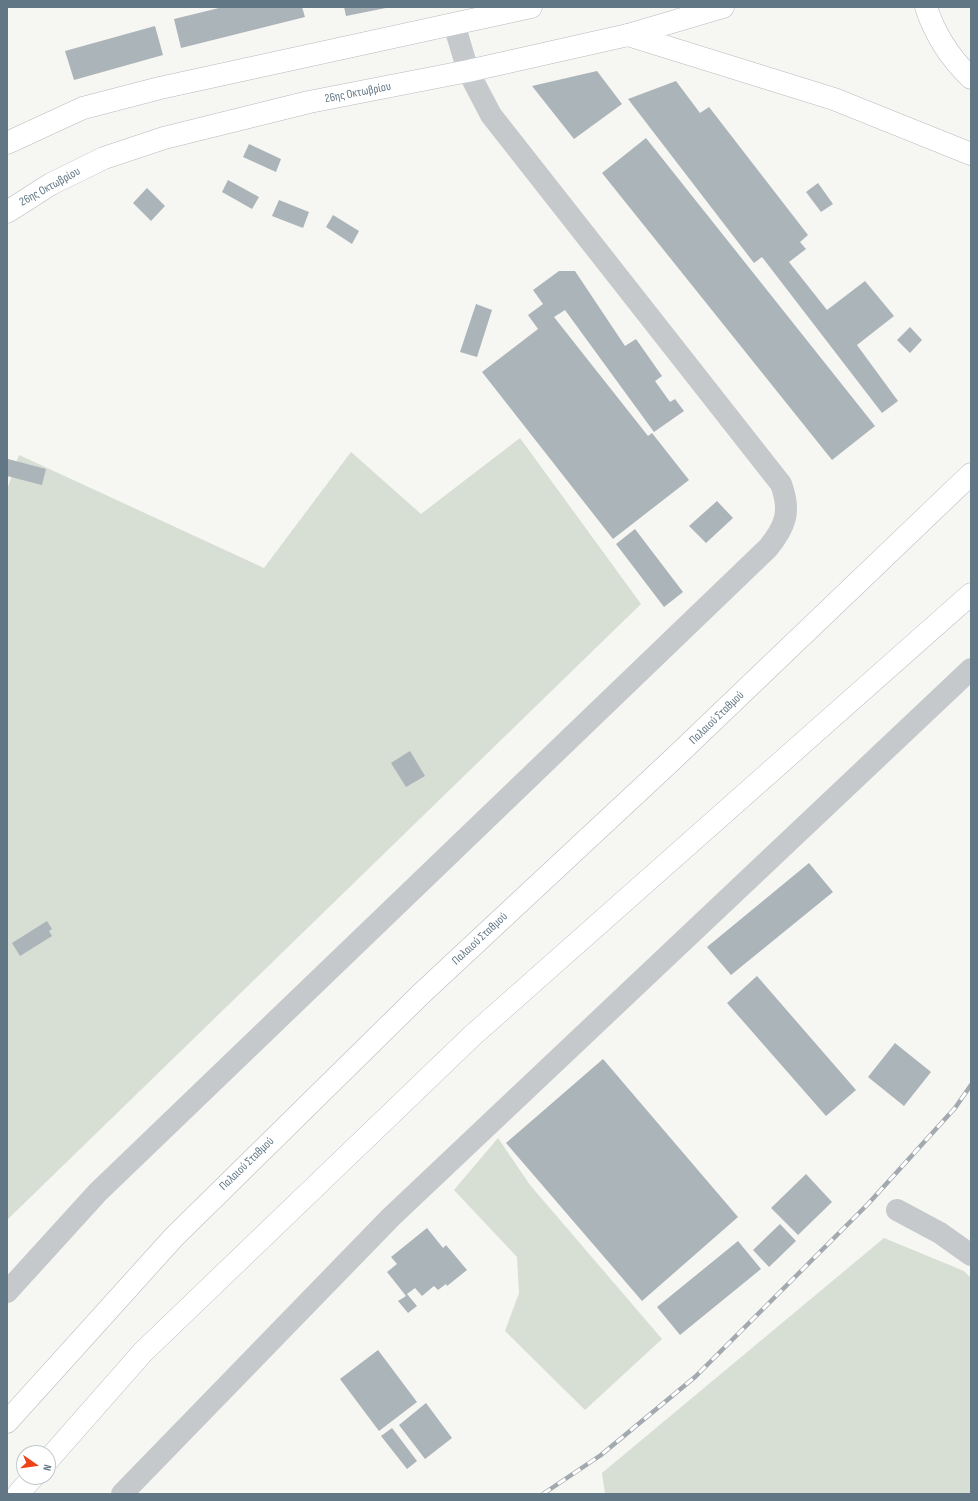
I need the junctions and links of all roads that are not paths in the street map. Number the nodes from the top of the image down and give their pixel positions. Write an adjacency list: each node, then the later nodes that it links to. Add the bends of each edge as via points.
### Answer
1 (531, 7): 4 (main road)
2 (723, 7): 5 (main road, 26ης Οκτωβρίου)
3 (926, 7): 7 (main road, via 932,26 943,45)
4 (454, 24): 6 (street); 8 (main road, via 160,88 83,108)
5 (628, 35): 6 (main road, 26ης Οκτωβρίου); 9 (main road, via 834,100)
6 (468, 71): 10 (main road, 26ης Οκτωβρίου, via 309,102 164,138 104,158 52,184); 16 (street, via 491,115 781,484 786,498 786,514 780,532 768,548 98,1192)
7 (971, 78)
8 (7, 143)
9 (971, 154)
10 (7, 212)
11 (971, 474): 17 (main road, Παλαιού Σταθμού, via 671,761 421,994 174,1237)
12 (971, 594): 18 (main road, via 472,1036 143,1352)
13 (971, 669): 21 (street, via 392,1217)
14 (897, 1210): 15 (street, via 940,1233)
15 (971, 1256)
16 (7, 1292)
17 (7, 1422)
18 (56, 1451)
19 (26, 1485): 20 (main road)
20 (18, 1494)
21 (122, 1494)

